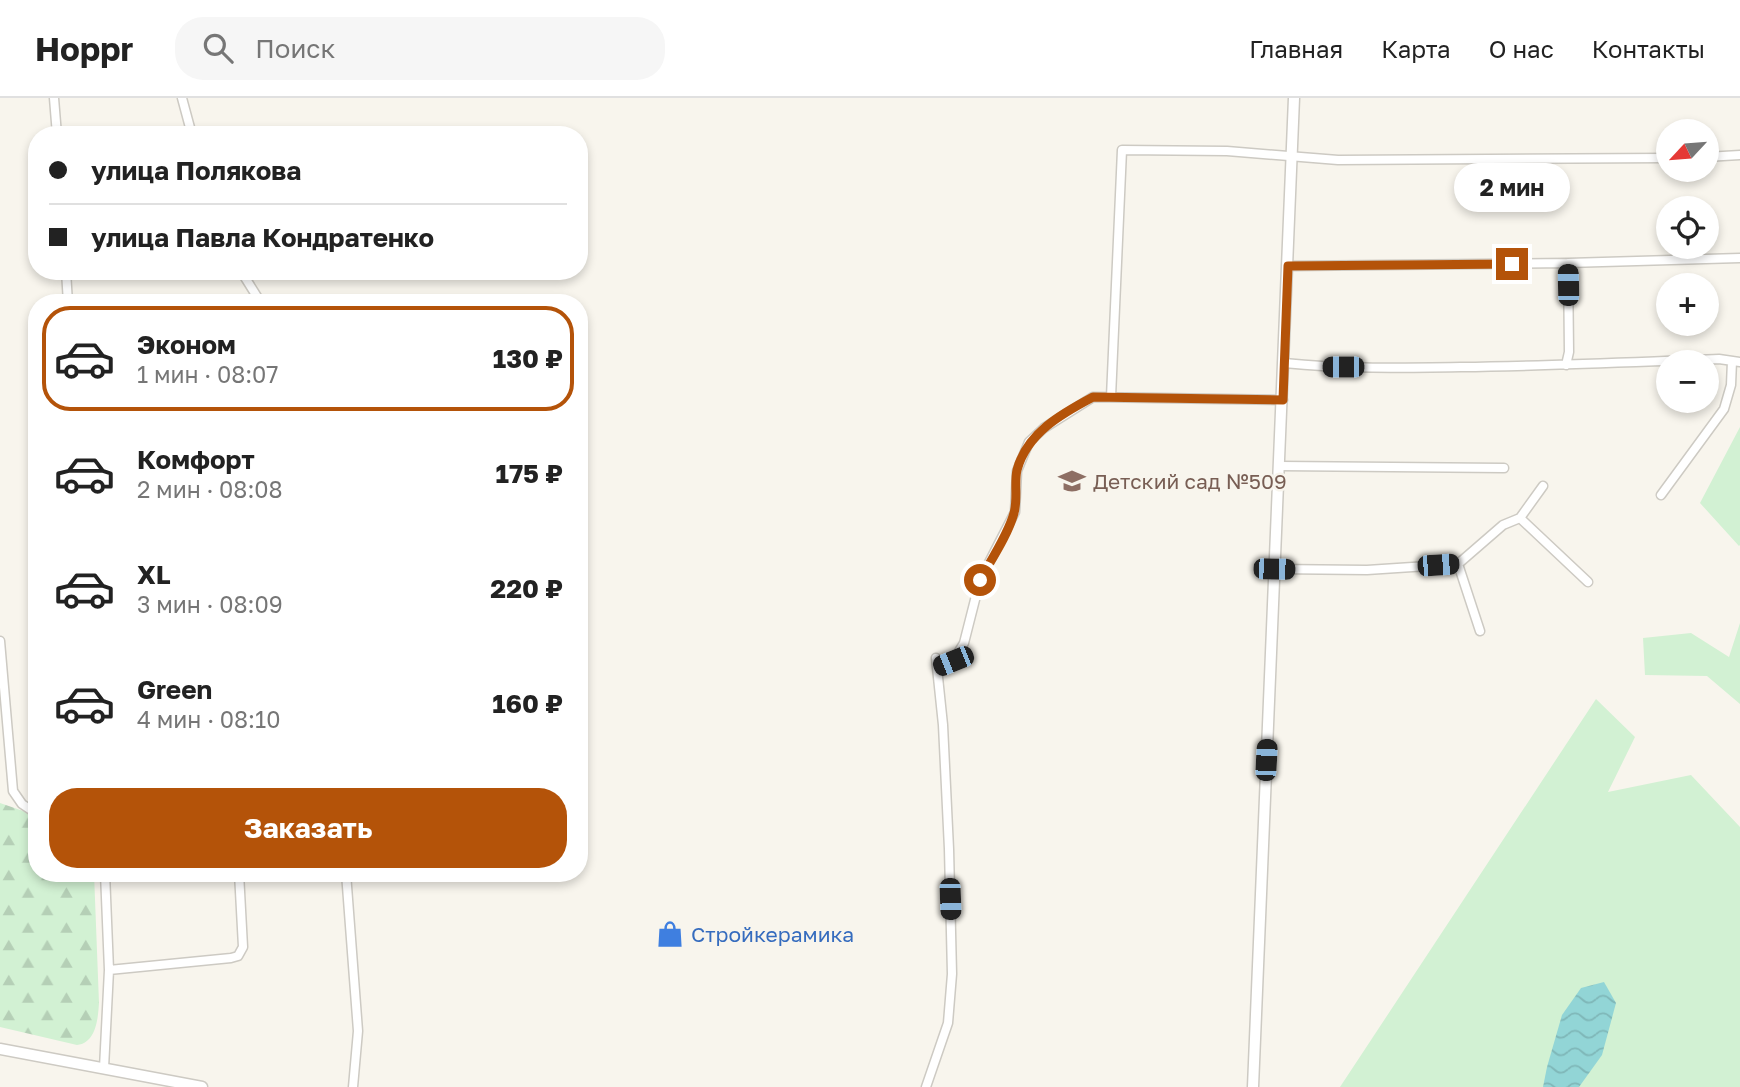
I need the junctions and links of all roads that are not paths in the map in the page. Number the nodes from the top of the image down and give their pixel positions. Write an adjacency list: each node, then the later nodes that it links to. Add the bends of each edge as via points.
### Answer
1 (54, 98): 4 (street)
2 (182, 98): 5 (street)
3 (1294, 98): 7 (street)
4 (56, 126)
5 (190, 126)
6 (1740, 155): 8 (street)
7 (1293, 156): 9 (street, via 1338,160); 12 (street); 16 (street, via 1122,150)
8 (1719, 156)
9 (1656, 158)
10 (1740, 258): 11 (street)
11 (1568, 263): 12 (street); 15 (street)
12 (1288, 266): 14 (street)
13 (1736, 362): 15 (street); 21 (street, via 1724,409)
14 (1284, 363): 15 (street, via 1320,367); 17 (street)
15 (1566, 365)
16 (1111, 397): 17 (street); 37 (street, via 1093,397 1029,442 1017,471 1015,512 980,580 964,643 953,661 937,663 952,974 948,1023)
17 (1283, 400): 18 (street)
18 (1280, 466): 19 (street); 24 (street)
19 (1504, 468)
20 (1544, 486): 22 (street)
21 (1661, 495)
22 (1520, 518): 23 (street, via 1503,525); 25 (street)
23 (1458, 564): 24 (street, via 1367,570); 26 (street)
24 (1274, 569): 38 (street)
25 (1588, 582)
26 (1480, 631)
27 (0, 641): 28 (street, via 13,791)
28 (28, 808)
29 (105, 882): 32 (street)
30 (239, 882): 32 (street, via 243,947 238,956)
31 (347, 882): 36 (street, via 358,1031)
32 (109, 970): 34 (street)
33 (0, 1049): 34 (street)
34 (104, 1068): 35 (street)
35 (202, 1087)
36 (353, 1087)
37 (926, 1087)
38 (1253, 1087)

